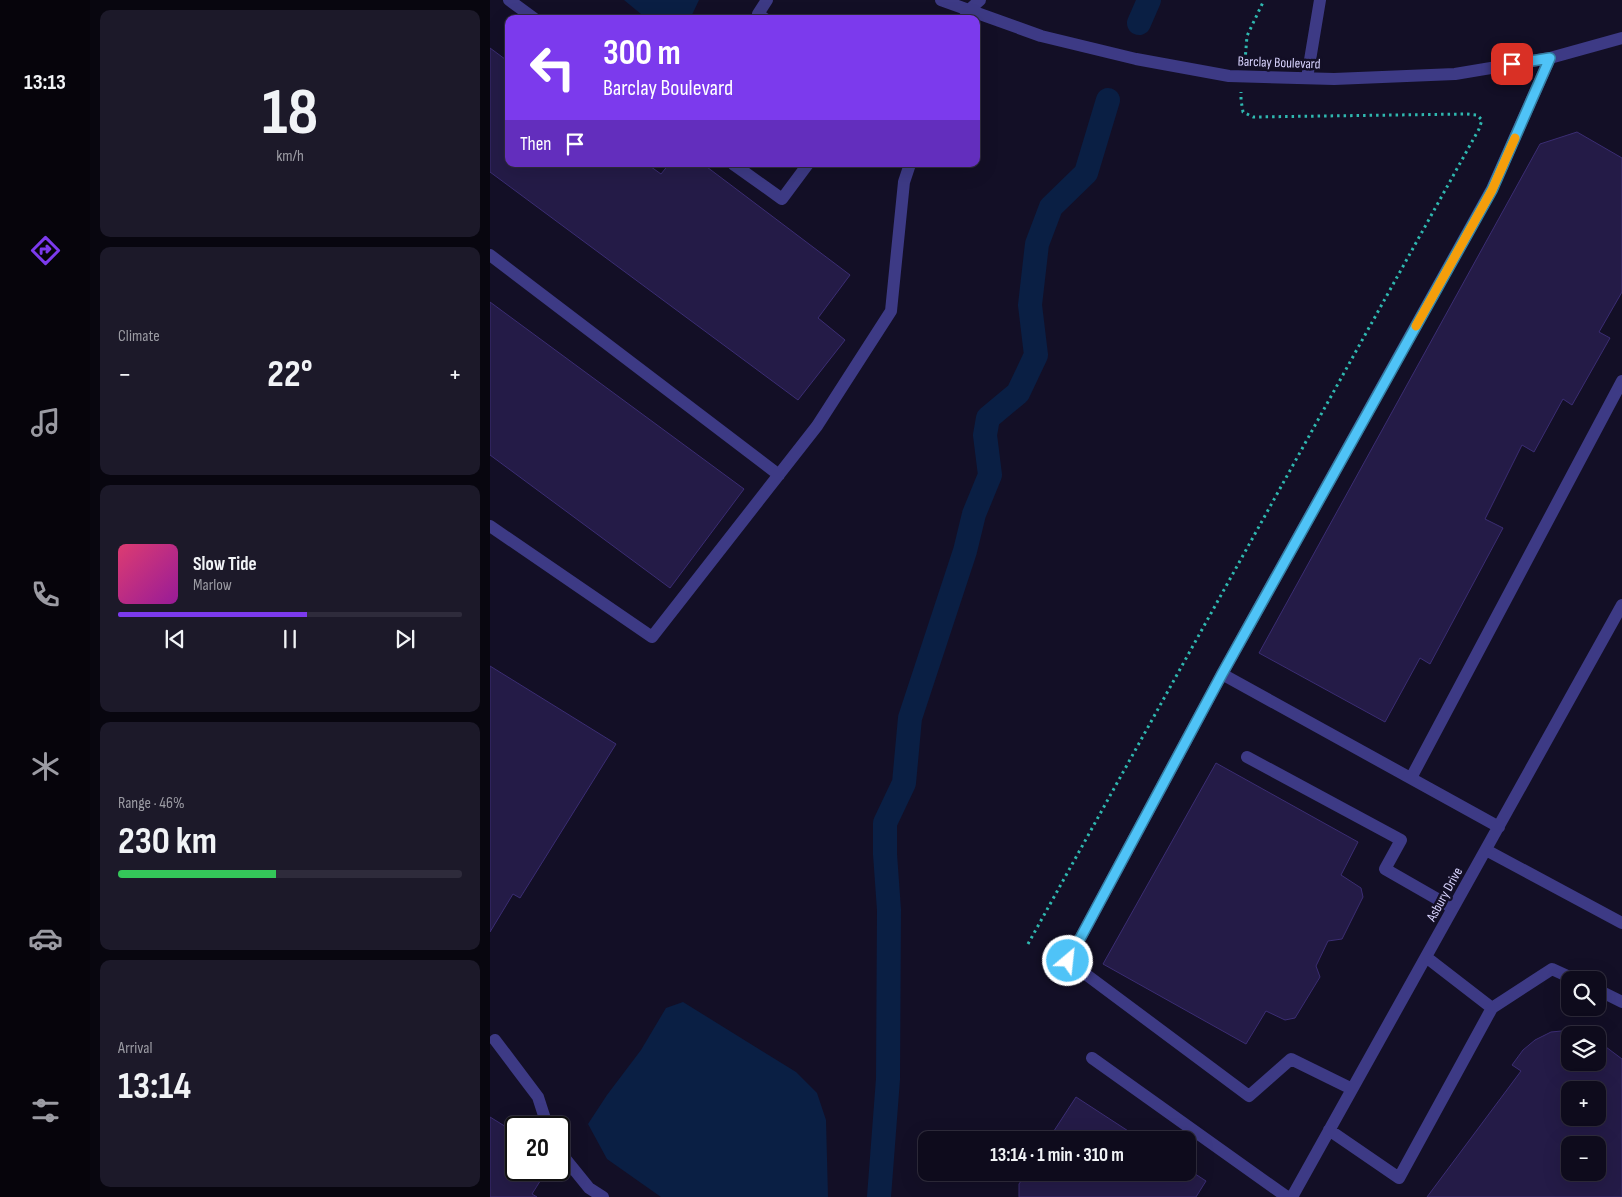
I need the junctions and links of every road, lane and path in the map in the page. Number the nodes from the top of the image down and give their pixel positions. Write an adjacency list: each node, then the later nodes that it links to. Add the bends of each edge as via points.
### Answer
1 (510, 0): 7 (street)
2 (767, 0): 8 (street)
3 (941, 0): 9 (street, Barclay Boulevard)
4 (980, 0): 9 (street)
5 (1264, 0): 12 (path, via 1248,36)
6 (1320, 0): 14 (street)
7 (530, 15)
8 (760, 15)
9 (966, 15)
10 (980, 19): 14 (street, Barclay Boulevard, via 1136,59 1228,76)
11 (1622, 38): 13 (street, Barclay Boulevard)
12 (1245, 56)
13 (1550, 58): 14 (street, Barclay Boulevard, via 1455,74); 24 (street, via 1492,190)
14 (1307, 78)
15 (1240, 100): 31 (path, via 1244,112 1253,117 1466,114 1477,115 1482,120)
16 (737, 167): 17 (street, via 782,200)
17 (806, 167)
18 (909, 167): 21 (street, via 904,182 891,311 817,426)
19 (490, 255): 21 (street)
20 (1622, 381): 26 (street)
21 (779, 475): 22 (street, via 652,638)
22 (490, 526)
23 (1622, 605): 27 (street, Asbury Drive)
24 (1222, 674): 26 (street); 39 (street, via 1068,961 1249,1096 1291,1059)
25 (1247, 757): 29 (street, via 1401,840 1385,870)
26 (1411, 778): 27 (street)
27 (1499, 827): 28 (street, Asbury Drive)
28 (1486, 850): 29 (street, Asbury Drive); 30 (street)
29 (1453, 908): 32 (street, Asbury Drive)
30 (1622, 923)
31 (1028, 944)
32 (1426, 956): 36 (street); 39 (street, Asbury Drive)
33 (1561, 973): 36 (street, via 1552,969)
34 (1606, 994): 35 (street)
35 (1622, 1002)
36 (1492, 1008): 41 (street, via 1399,1178)
37 (495, 1040): 40 (street, via 538,1097)
38 (1092, 1058): 44 (street)
39 (1352, 1089): 41 (street, Asbury Drive)
40 (544, 1116)
41 (1329, 1130): 45 (street, Asbury Drive)
42 (570, 1165): 43 (street, via 589,1188)
43 (603, 1197)
44 (1287, 1197)
45 (1292, 1197)

